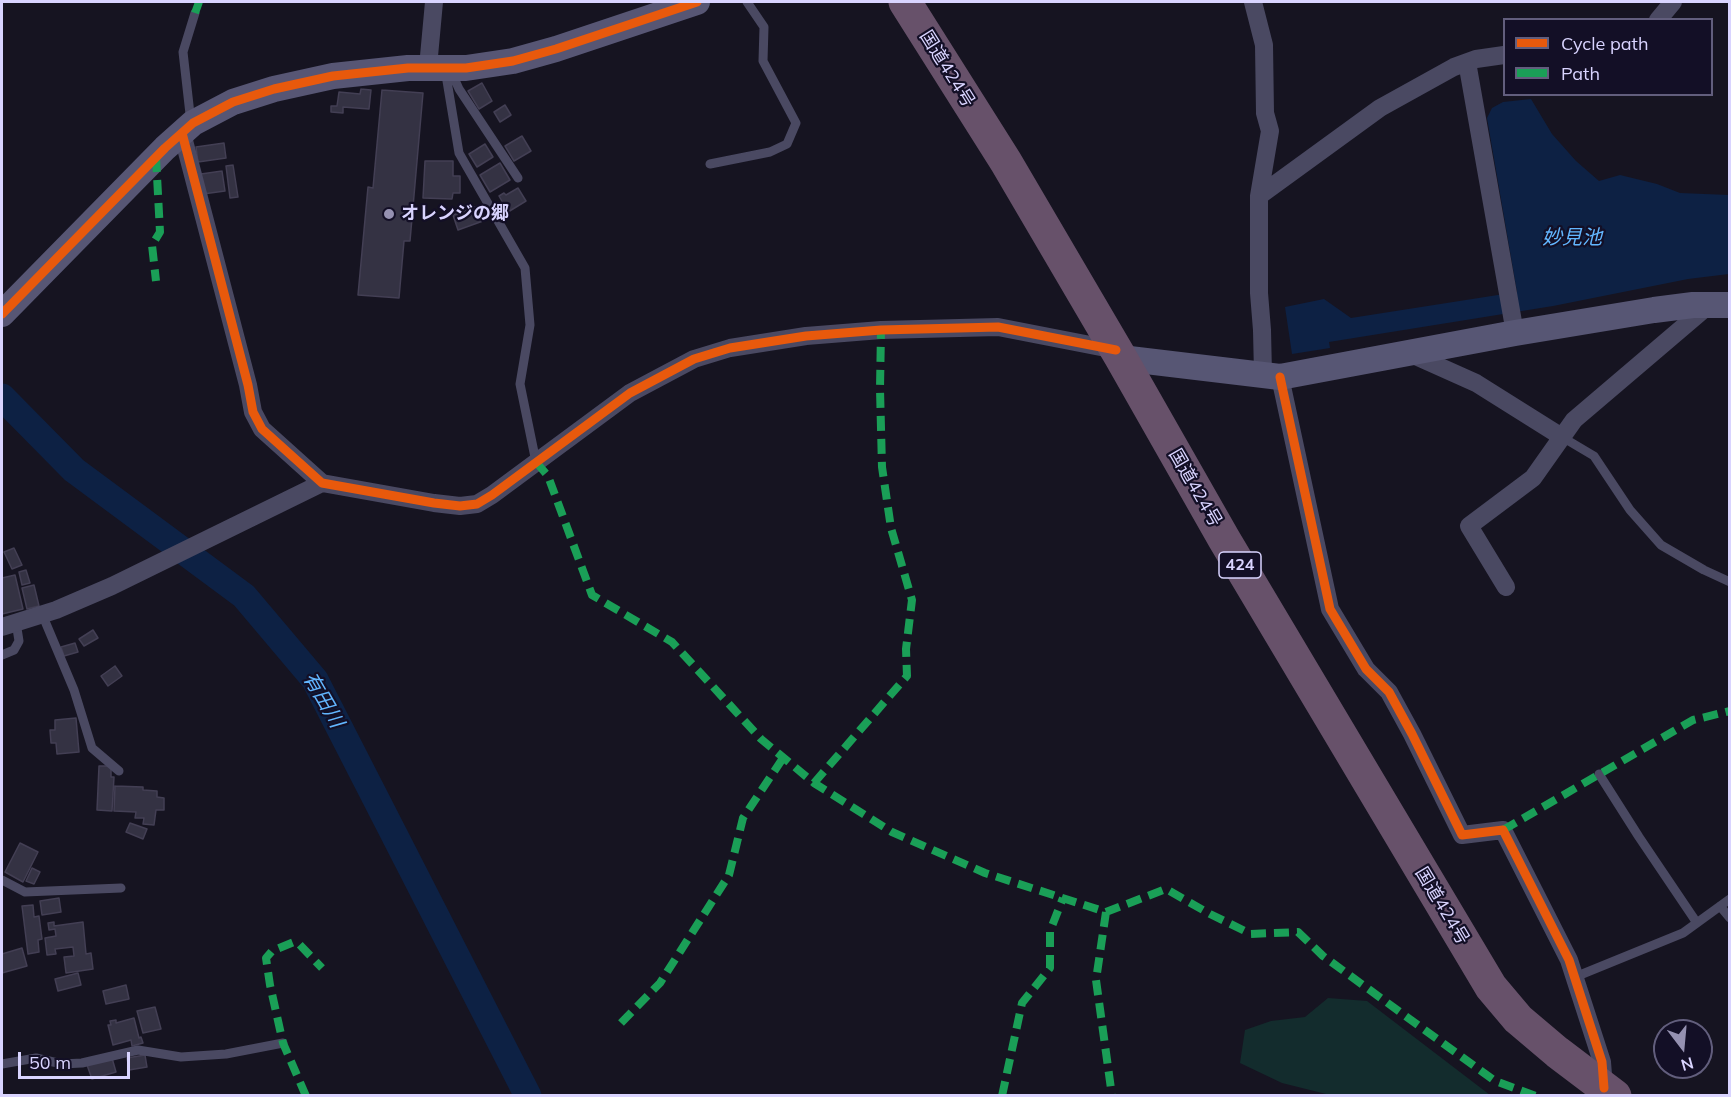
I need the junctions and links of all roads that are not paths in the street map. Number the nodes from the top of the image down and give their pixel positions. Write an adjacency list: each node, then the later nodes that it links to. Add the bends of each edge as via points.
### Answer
1 (434, 2): 11 (street)
2 (698, 2): 11 (street, via 527,57 483,66)
3 (747, 2): 13 (lane, via 764,27 763,61 795,123 787,144 770,152)
4 (905, 2): 20 (highway, 国道424号 / 424, via 1006,162)
5 (1253, 2): 15 (street, via 1264,45 1265,113 1270,131)
6 (1672, 2): 8 (street)
7 (195, 13): 12 (lane, via 183,51)
8 (1660, 18)
9 (1503, 56): 10 (street)
10 (1467, 62): 15 (street, via 1380,108); 18 (street)
11 (441, 68): 12 (street, via 363,72 305,81 233,102); 14 (lane); 23 (lane, via 459,153 525,268 530,325 520,384)
12 (188, 128): 17 (street); 24 (street, via 253,412 262,429)
13 (710, 164)
14 (518, 178)
15 (1259, 196): 21 (street, via 1259,293)
16 (1719, 305): 18 (street, via 1676,307); 22 (street, via 1574,420)
17 (2, 314)
18 (1515, 333): 19 (street)
19 (1409, 353): 21 (street); 22 (street, via 1476,383)
20 (1118, 354): 21 (street); 23 (street, via 998,327 881,330 730,348 694,359 630,393); 41 (highway, 国道424号 / 424, via 1491,987 1518,1019)
21 (1271, 376): 38 (street, via 1330,609 1366,669 1389,692 1462,835 1503,830)
22 (1562, 437): 25 (lane, via 1594,456 1630,510 1661,545); 26 (street, via 1533,478 1469,526)
23 (536, 462): 24 (street, via 485,500 460,506)
24 (322, 483): 27 (street, via 112,586)
25 (1730, 582)
26 (1506, 587)
27 (42, 614): 28 (street); 30 (lane, via 74,690 92,748)
28 (9, 624): 29 (lane, via 19,641 14,650)
29 (2, 655)
30 (118, 771)
31 (1599, 774): 37 (lane)
32 (2, 880): 33 (lane, via 25,892)
33 (121, 888)
34 (1730, 899): 35 (lane)
35 (1720, 906): 36 (lane); 37 (lane)
36 (1730, 918)
37 (1697, 923): 38 (lane, via 1683,933)
38 (1575, 977): 41 (street)
39 (283, 1043): 40 (lane, via 226,1054 181,1057 138,1050 82,1063 62,1064 36,1058)
40 (2, 1064)
41 (1610, 1092)

